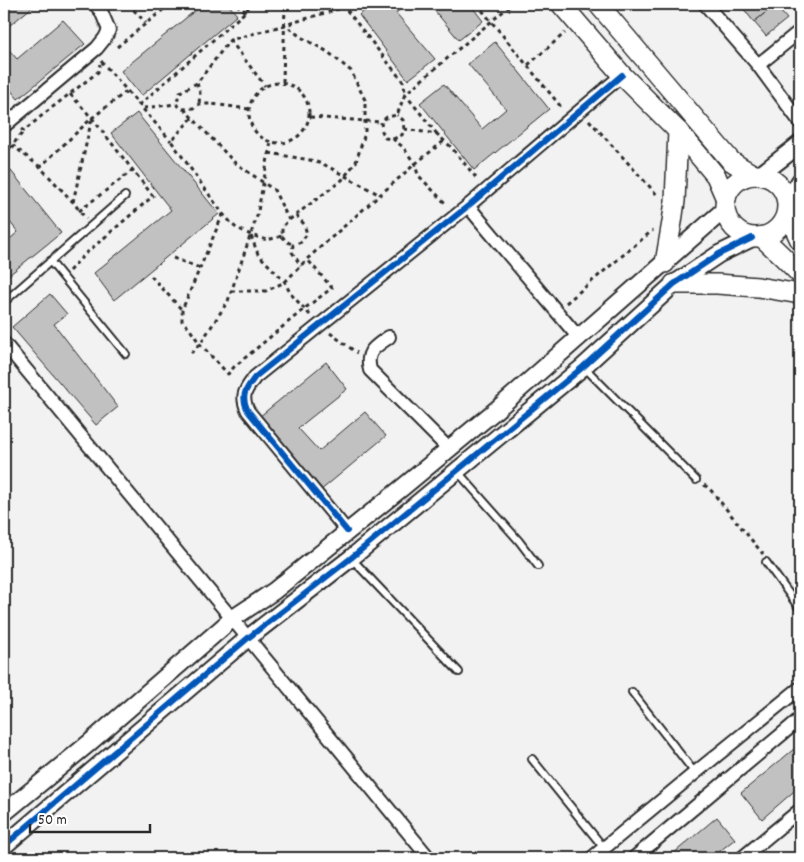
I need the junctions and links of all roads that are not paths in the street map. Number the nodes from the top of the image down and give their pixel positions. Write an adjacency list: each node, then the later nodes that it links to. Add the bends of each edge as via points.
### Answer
1 (95, 4): 8 (street, via 109,30 105,38 97,48)
2 (561, 4): 7 (main road)
3 (598, 4): 12 (main road, via 731,161)
4 (705, 4): 6 (street)
5 (800, 31): 6 (street)
6 (758, 65): 9 (street)
7 (622, 75): 10 (main road); 16 (street)
8 (6, 119)
9 (800, 122)
10 (678, 131): 15 (main road, via 716,176); 21 (main road, via 674,213)
11 (800, 144): 12 (street)
12 (757, 175): 15 (main road, via 736,182 729,190); 17 (main road, via 770,178 779,185)
13 (800, 181): 17 (street)
14 (125, 196): 20 (lane)
15 (725, 204): 18 (main road, via 727,220 733,228); 21 (street)
16 (468, 206): 27 (street); 34 (street, via 255,377 246,390 244,396 248,411)
17 (787, 208): 18 (main road, via 784,221 778,228 771,234); 19 (main road)
18 (757, 237): 22 (main road); 23 (street, via 718,254)
19 (800, 240)
20 (50, 261): 25 (lane); 29 (lane)
21 (665, 263): 27 (street)
22 (800, 274)
23 (674, 284): 24 (main road, via 717,284); 30 (street)
24 (800, 294)
25 (4, 302)
26 (389, 337): 31 (street, via 373,348 368,361 370,370)
27 (579, 338): 31 (street)
28 (4, 343): 39 (street)
29 (126, 354)
30 (583, 367): 32 (street); 33 (lane)
31 (449, 449): 34 (street)
32 (457, 471): 35 (street); 37 (lane)
33 (696, 480)
34 (347, 531): 39 (street, via 274,591)
35 (351, 558): 40 (street); 41 (lane)
36 (766, 562): 38 (lane)
37 (538, 566)
38 (800, 609)
39 (232, 619): 40 (street); 48 (street)
40 (248, 638): 49 (street); 51 (street)
41 (459, 672)
42 (800, 688): 46 (street)
43 (632, 692): 46 (lane)
44 (800, 719): 53 (street)
45 (532, 759): 50 (lane)
46 (695, 773): 50 (street)
47 (800, 810): 54 (street)
48 (4, 813)
49 (4, 846)
50 (604, 848): 52 (street)
51 (428, 858)
52 (592, 858)
53 (634, 858)
54 (742, 858)

